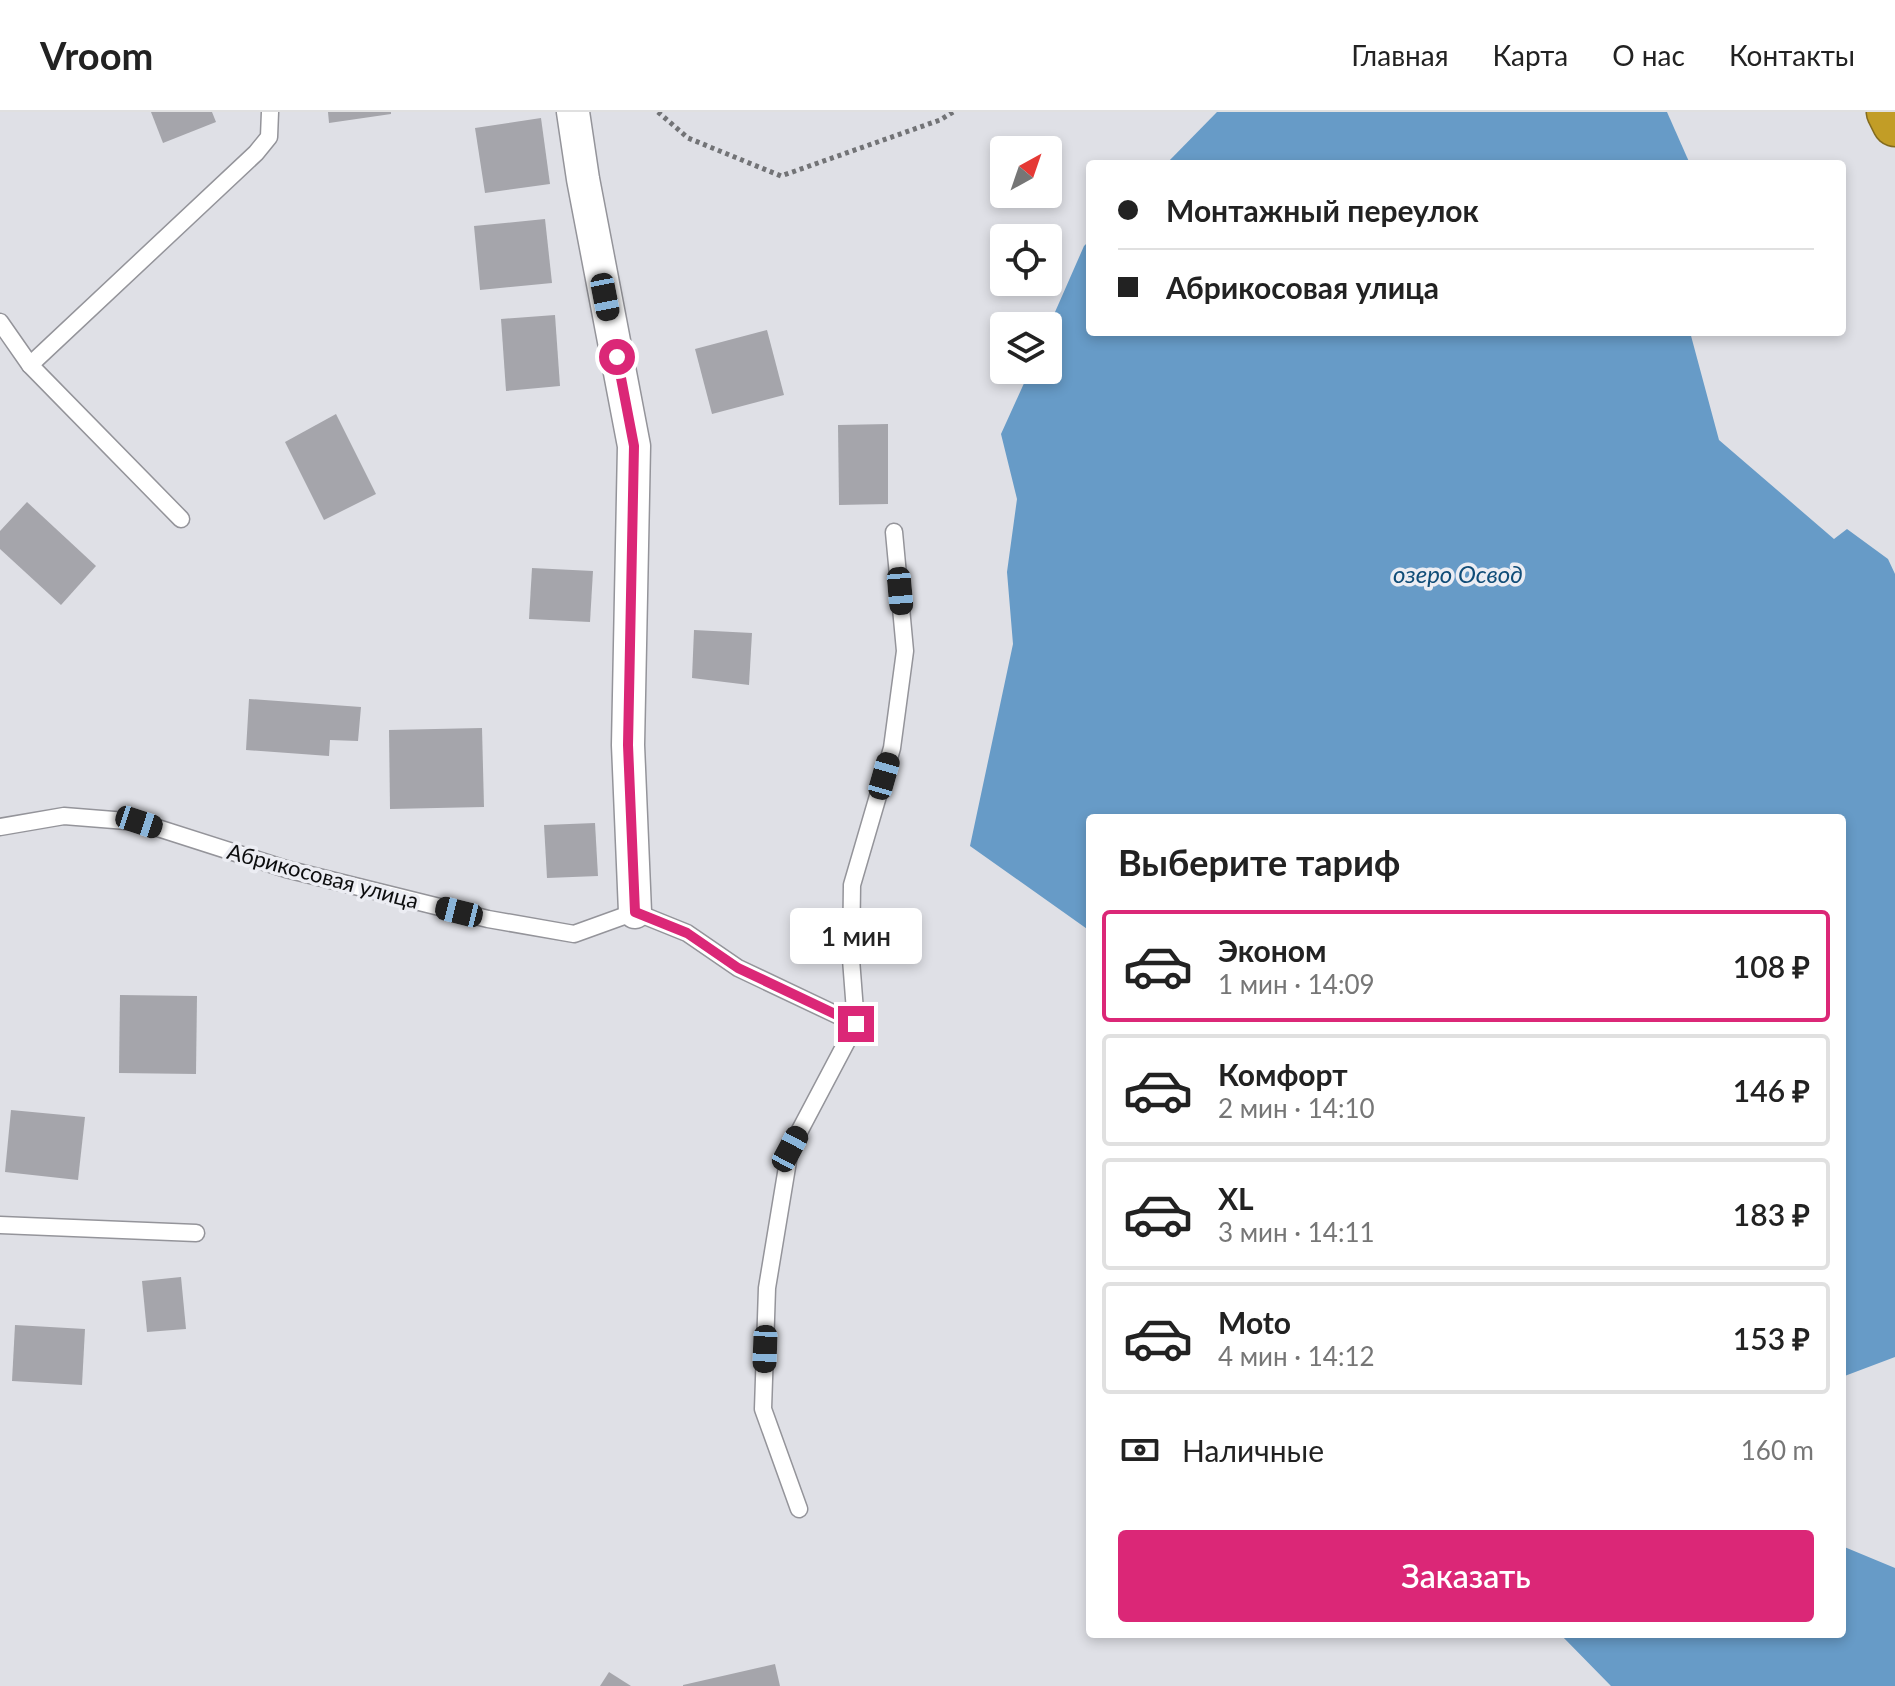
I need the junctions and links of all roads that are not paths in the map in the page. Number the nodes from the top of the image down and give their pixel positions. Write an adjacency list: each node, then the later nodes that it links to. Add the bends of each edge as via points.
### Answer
1 (270, 112): 6 (lane, via 269,137 256,153)
2 (573, 112): 10 (street, via 634,446 628,745)
3 (1889, 112): 4 (highway)
4 (1895, 124)
5 (0, 322): 6 (lane)
6 (30, 365): 7 (lane)
7 (181, 519)
8 (894, 532): 11 (lane, via 905,651 892,748 852,885)
9 (0, 827): 10 (lane, Абрикосовая улица, via 64,816 139,822 286,869 488,919 574,934)
10 (635, 912): 11 (lane, via 687,933 738,968)
11 (856, 1024): 14 (lane, via 790,1149 767,1288 763,1409)
12 (0, 1225): 13 (lane)
13 (196, 1233)
14 (799, 1509)

